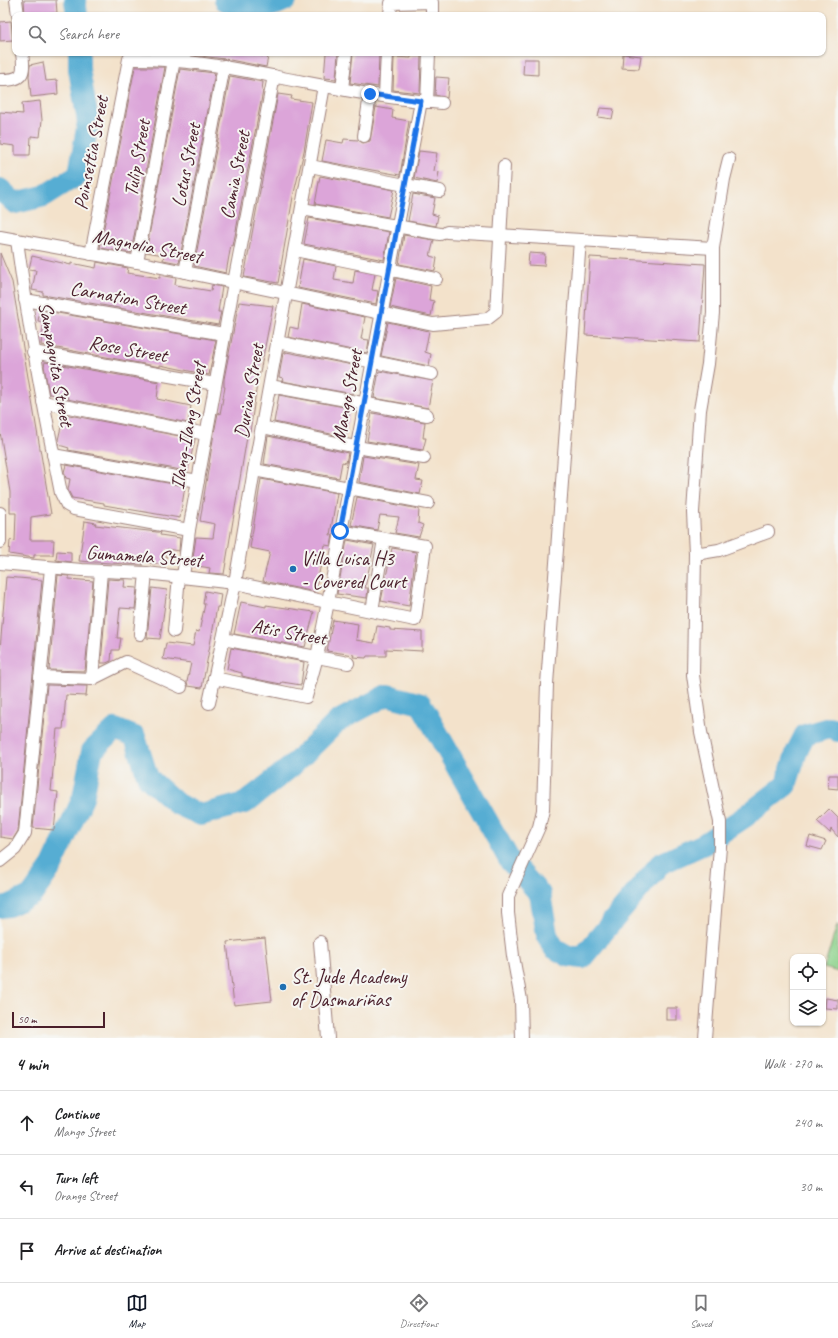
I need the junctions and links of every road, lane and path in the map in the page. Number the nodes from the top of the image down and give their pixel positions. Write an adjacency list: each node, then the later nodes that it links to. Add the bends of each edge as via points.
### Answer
1 (16, 0): 3 (street)
2 (390, 9): 4 (street, via 432,2)
3 (18, 12)
4 (432, 12)
5 (22, 56): 12 (street, via 24,68 21,76 15,80)
6 (346, 56): 14 (street)
7 (388, 56): 16 (street)
8 (430, 56): 17 (street, Mango Street)
9 (174, 60): 10 (street); 33 (street, Poinsettia Street, via 129,59); 34 (street, Tulip Street)
10 (224, 66): 11 (street); 36 (street, Lotus Street)
11 (274, 76): 13 (street); 38 (street, Camia Street)
12 (0, 80)
13 (324, 86): 14 (street); 21 (street, Durian Street)
14 (342, 89): 15 (street)
15 (370, 94): 16 (street); 19 (street)
16 (385, 95): 17 (street)
17 (424, 101): 18 (street); 23 (street, Mango Street)
18 (442, 103)
19 (364, 136)
20 (729, 159): 31 (street)
21 (310, 166): 23 (street); 25 (street, Durian Street)
22 (504, 166): 27 (street, Magnolia Street)
23 (405, 185): 24 (street); 26 (street, Mango Street)
24 (440, 190)
25 (302, 209): 26 (street); 32 (street, Durian Street)
26 (397, 225): 27 (street, via 444,233); 35 (street, Mango Street)
27 (501, 235): 30 (street); 41 (street, Magnolia Street, via 496,312 487,319 433,324)
28 (0, 238): 29 (street, Magnolia Street)
29 (17, 240): 33 (street, Magnolia Street); 40 (street, Sampaguita Street)
30 (580, 240): 31 (street); 89 (street, via 547,684 545,793 539,827 508,896 513,956 521,1000)
31 (713, 248): 67 (street, via 713,313 695,463)
32 (295, 250): 35 (street); 39 (street, Durian Street)
33 (91, 254): 34 (street, Magnolia Street)
34 (137, 262): 36 (street, Magnolia Street)
35 (389, 269): 37 (street); 41 (street, Mango Street)
36 (185, 272): 38 (street, Magnolia Street)
37 (436, 279)
38 (234, 282): 39 (street, Magnolia Street); 42 (street, Ilang-Ilang Street)
39 (287, 293): 41 (street, Magnolia Street); 43 (street, Durian Street)
40 (25, 300): 42 (street, Carnation Street); 44 (street, Sampaguita Street)
41 (382, 312): 45 (street, Mango Street)
42 (224, 334): 47 (street, Ilang-Ilang Street)
43 (277, 342): 45 (street); 48 (street, Durian Street)
44 (34, 352): 47 (street, Rose Street); 49 (street, Sampaguita Street)
45 (373, 362): 46 (street); 50 (street, Mango Street)
46 (432, 374)
47 (215, 384): 53 (street, Ilang-Ilang Street)
48 (270, 386): 50 (street); 52 (street, Durian Street)
49 (43, 402): 53 (street); 55 (street, Sampaguita Street)
50 (364, 404): 51 (street); 54 (street, Mango Street)
51 (427, 415)
52 (262, 427): 54 (street); 57 (street, Durian Street)
53 (206, 434): 58 (street, Ilang-Ilang Street)
54 (356, 447): 56 (street); 59 (street, Mango Street)
55 (53, 455): 58 (street); 62 (street, Sampaguita Street, via 61,493 67,505 74,509)
56 (424, 458)
57 (254, 470): 59 (street); 73 (street, Durian Street)
58 (198, 481): 62 (street, Ilang-Ilang Street)
59 (348, 488): 60 (street); 63 (street, Mango Street)
60 (428, 503)
61 (0, 512): 66 (street)
62 (188, 530): 72 (street, Ilang-Ilang Street)
63 (340, 531): 65 (street); 74 (street, Mango Street)
64 (768, 532): 67 (street, via 720,550)
65 (384, 539): 75 (street); 75 (street, Gumamela Street, via 425,546 415,620)
66 (0, 542)
67 (695, 554): 90 (street, via 693,675 701,732 720,822)
68 (0, 563): 69 (street, Gumamela Street)
69 (51, 568): 70 (street, Gumamela Street); 81 (street)
70 (102, 572): 71 (street, Gumamela Street); 83 (street)
71 (146, 573): 72 (street, Gumamela Street); 77 (street)
72 (181, 577): 73 (street, Gumamela Street); 76 (street, Ilang-Ilang Street)
73 (235, 583): 74 (street, Gumamela Street); 78 (street, Durian Street)
74 (328, 602): 75 (street, Gumamela Street); 79 (street, Mango Street)
75 (372, 611)
76 (174, 631)
77 (140, 634)
78 (223, 640): 79 (street, Atis Street); 82 (street, Durian Street)
79 (317, 657): 80 (street, Atis Street); 82 (street, Mango Street, via 306,697)
80 (348, 662)
81 (40, 677): 83 (street); 86 (street, via 25,833 15,849)
82 (214, 678): 85 (street, Durian Street)
83 (92, 679): 84 (street, via 126,662)
84 (181, 687)
85 (209, 703)
86 (0, 861)
87 (320, 942): 88 (street)
88 (328, 1038)
89 (522, 1038)
90 (705, 1038)

